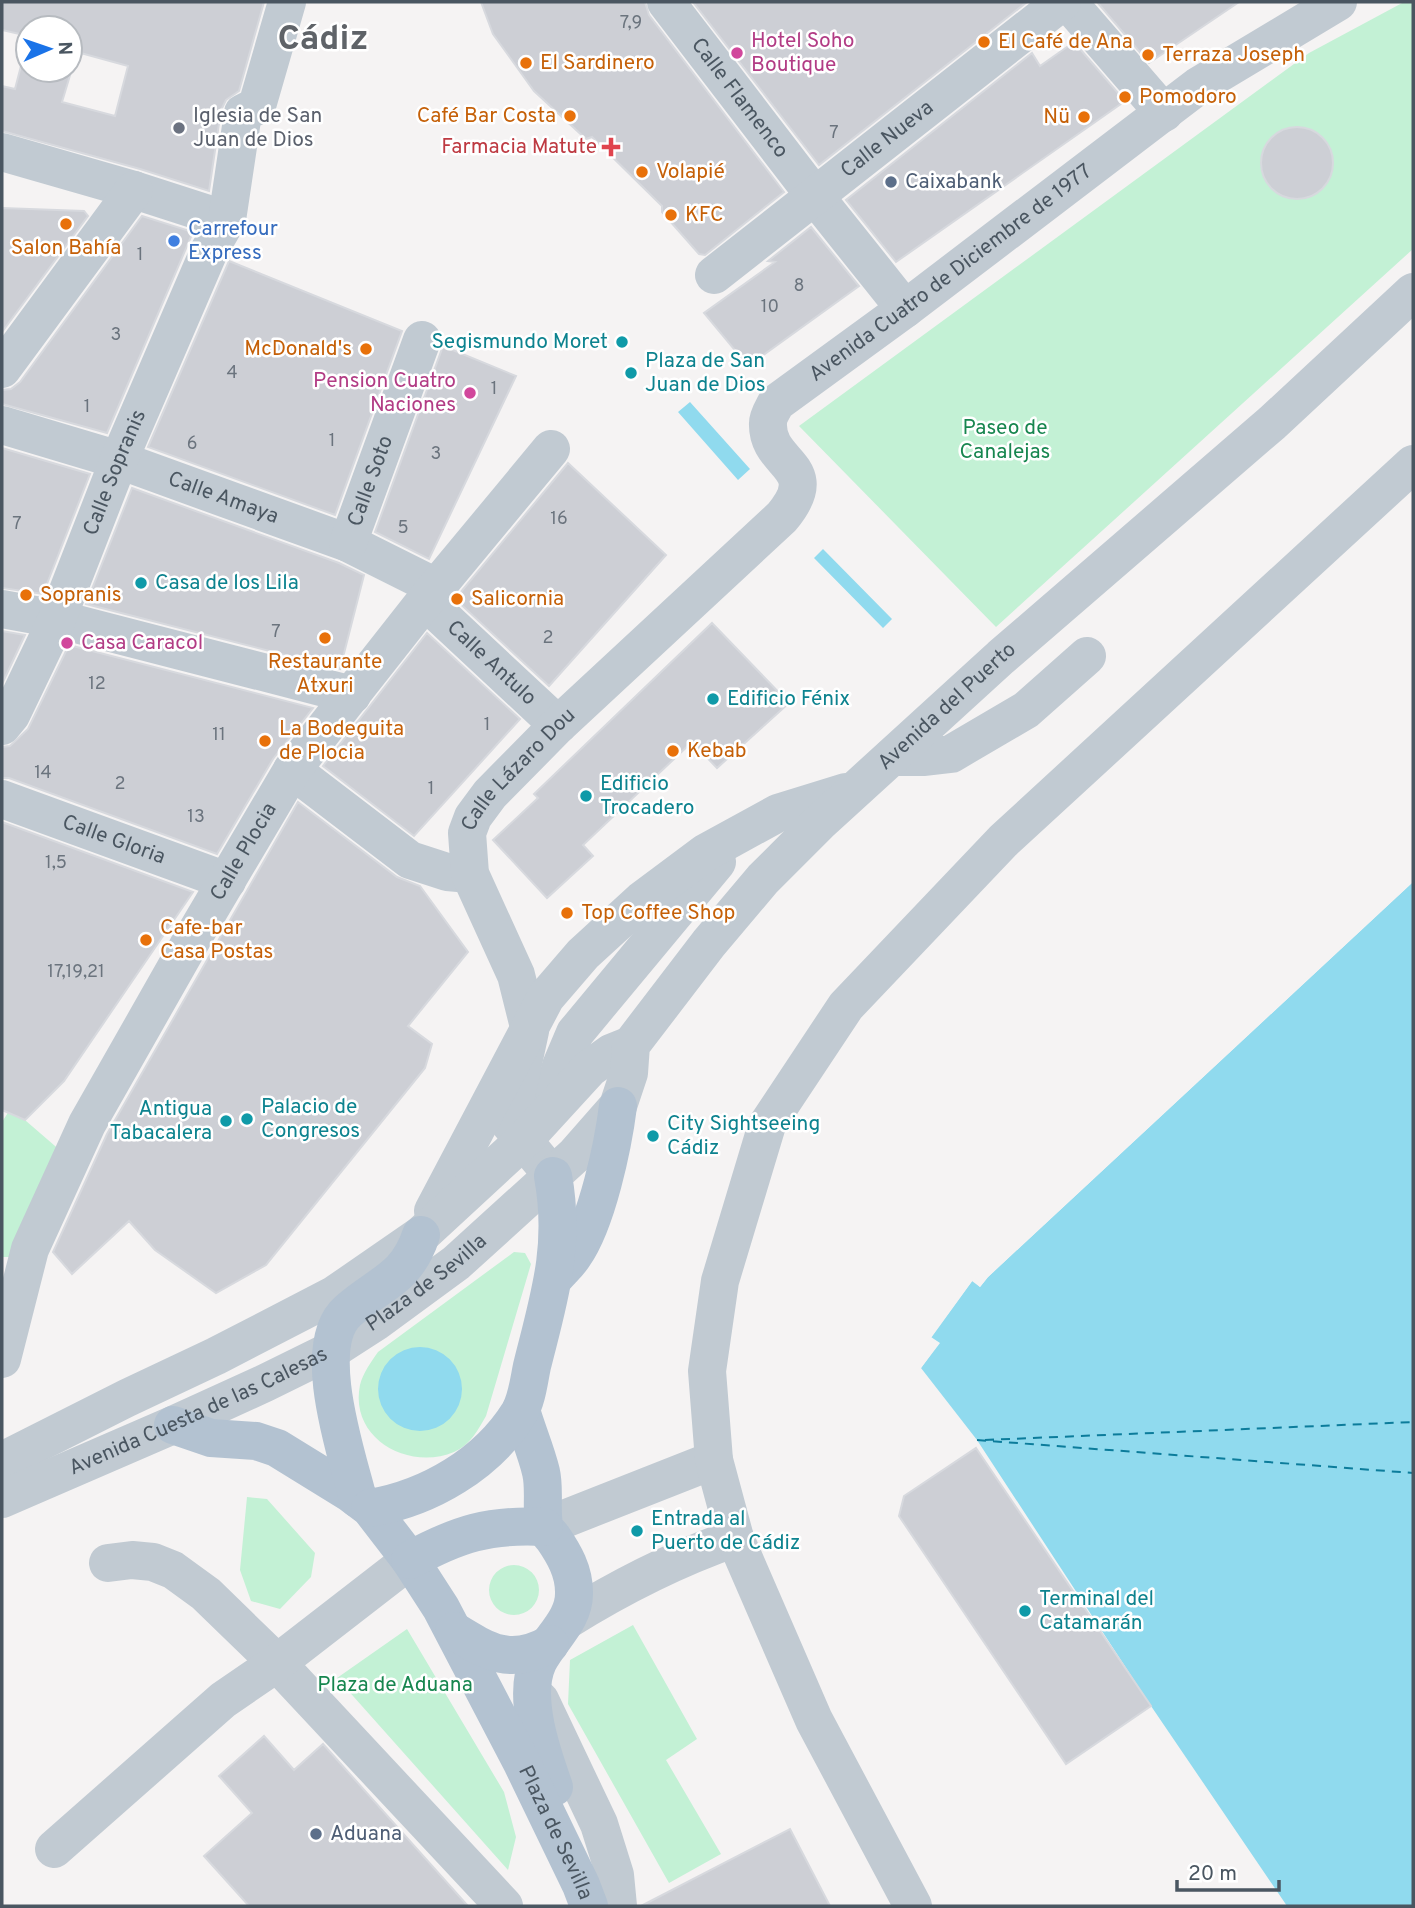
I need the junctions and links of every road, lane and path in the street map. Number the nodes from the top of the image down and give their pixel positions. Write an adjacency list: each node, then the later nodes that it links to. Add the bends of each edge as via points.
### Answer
1 (287, 2): 10 (street, via 257,106 243,113)
2 (666, 2): 9 (street, Calle Flamenco)
3 (1062, 2): 9 (street, Calle Nueva)
4 (1068, 2): 6 (street)
5 (1338, 2): 6 (street, Avenida Cuatro de Diciembre de 1977, via 1198,86)
6 (1164, 113): 13 (street, Avenida Cuatro de Diciembre de 1977)
7 (10, 164): 8 (street)
8 (134, 190): 10 (street); 15 (street)
9 (814, 195): 11 (street, Calle Nueva); 13 (street, Calle Flamenco)
10 (227, 220): 18 (street, Calle Sopranis, via 210,249)
11 (714, 275)
12 (1413, 292): 29 (street, Avenida del Puerto, via 1272,423 1013,645)
13 (905, 309): 22 (street, Avenida Cuatro de Diciembre de 1977, via 776,403 768,420 769,438 796,474 799,488 795,501)
14 (422, 340): 20 (street, Calle Soto)
15 (2, 369)
16 (2, 425): 18 (street, Calle Amaya)
17 (551, 449): 21 (street, Calle Plocia)
18 (119, 460): 20 (street, Calle Amaya); 24 (street, Calle Sopranis)
19 (1413, 464): 48 (street, via 1003,841 846,1006 767,1125 720,1281 706,1371)
20 (348, 543): 21 (street, Calle Amaya)
21 (431, 594): 26 (street, Calle Plocia); 27 (street, Calle Antulo)
22 (691, 600): 27 (street, Calle Lázaro Dou)
23 (2, 608): 24 (street)
24 (57, 619): 26 (street); 28 (street, Calle Sopranis)
25 (1087, 656): 29 (street, via 1026,710 951,754)
26 (352, 695): 30 (street, Calle Plocia)
27 (558, 725): 34 (street, Calle Lázaro Dou, via 473,817 467,833)
28 (2, 726)
29 (892, 757): 31 (street, Avenida del Puerto)
30 (292, 771): 34 (street, via 410,860); 35 (street, Calle Plocia)
31 (857, 789): 33 (street, via 778,813); 37 (street, Avenida del Puerto, via 763,879)
32 (2, 799): 35 (street, Calle Gloria)
33 (741, 834): 36 (street, via 705,853 642,900 583,954 547,997); 39 (street, via 575,1033)
34 (470, 874): 36 (street, Calle Lázaro Dou, via 516,975)
35 (226, 881): 43 (street, Calle Plocia, via 88,1125)
36 (530, 1031): 39 (street, Calle Lázaro Dou, via 510,1124); 41 (street)
37 (631, 1045): 38 (street, via 629,1073); 39 (street, Avenida Cuesta de las Calesas, via 590,1068)
38 (618, 1105): 40 (street); 42 (main road, via 613,1144 587,1229)
39 (536, 1126): 40 (street); 41 (street, Avenida Cuesta de las Calesas)
40 (553, 1176): 42 (main road, via 558,1238); 44 (street, Plaza de Sevilla, via 456,1263)
41 (421, 1235): 44 (main road, Avenida Cuesta de las Calesas, via 407,1265 346,1312 335,1327); 49 (street, Avenida Cuesta de las Calesas, via 334,1295)
42 (555, 1278): 46 (main road)
43 (8, 1297): 45 (street, Calle Plocia)
44 (331, 1350): 47 (street, Avenida Cuesta de las Calesas); 51 (main road, Plaza de Sevilla, via 335,1403)
45 (2, 1359)
46 (521, 1410): 51 (main road, via 490,1449 453,1477 389,1505); 52 (main road, via 541,1471)
47 (173, 1425): 50 (street, Avenida Cuesta de las Calesas); 51 (main road, Plaza de Sevilla, via 211,1438 256,1441 277,1448)
48 (714, 1460): 52 (street); 53 (street)
49 (2, 1461)
50 (2, 1499)
51 (364, 1503): 54 (main road, Plaza de Sevilla)
52 (544, 1527): 54 (main road, via 496,1526 445,1540); 57 (main road, Plaza de Sevilla, via 572,1574 574,1602)
53 (735, 1538): 57 (street, via 610,1593); 62 (street, via 814,1720)
54 (410, 1560): 56 (main road, Plaza de Sevilla); 58 (street)
55 (108, 1563): 58 (street, via 153,1562 173,1570 206,1594)
56 (454, 1631): 57 (main road, Plaza de Sevilla, via 500,1655 526,1654); 60 (main road, Plaza de Sevilla)
57 (558, 1632): 60 (main road, Plaza de Sevilla, via 539,1661 533,1685 537,1727 542,1754 578,1844)
58 (277, 1663): 59 (street, via 223,1700); 61 (street)
59 (54, 1849)
60 (591, 1901)
61 (504, 1906)
62 (913, 1906)

